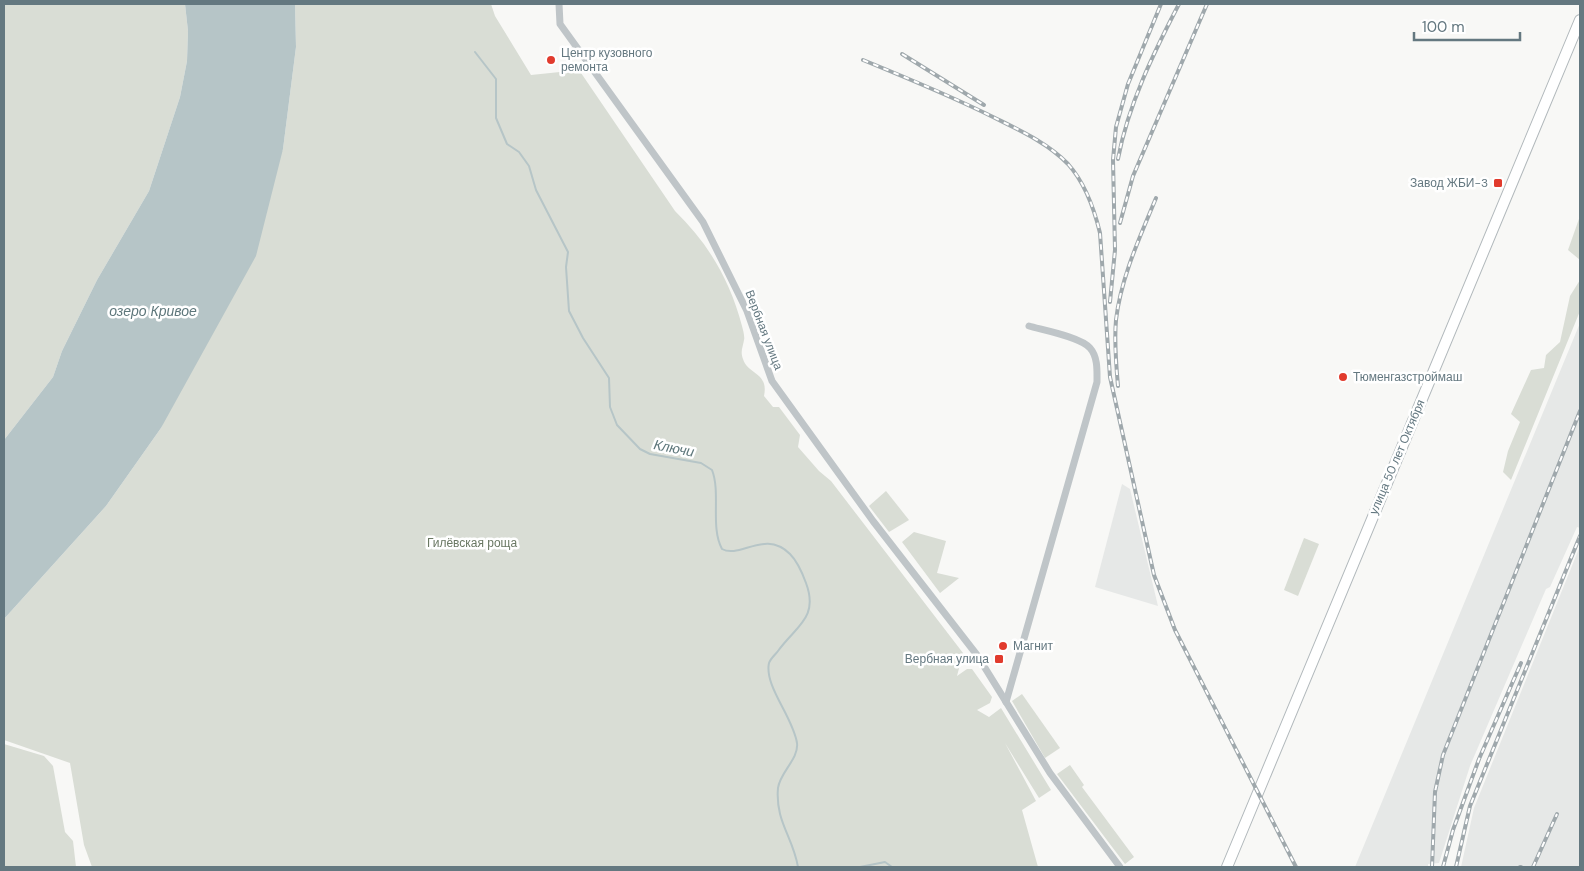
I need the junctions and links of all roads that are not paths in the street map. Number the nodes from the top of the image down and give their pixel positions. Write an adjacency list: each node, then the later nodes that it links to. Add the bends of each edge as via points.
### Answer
1 (559, 4): 4 (street, Вербная улица, via 560,24 703,222 747,312 772,381 869,516 977,655)
2 (1580, 20): 6 (main road, улица 50 лет Октября)
3 (1029, 326): 4 (street, via 1090,347 1098,365 1097,382)
4 (1006, 702): 5 (street, Вербная улица, via 1050,773)
5 (1120, 867)
6 (1227, 867)

